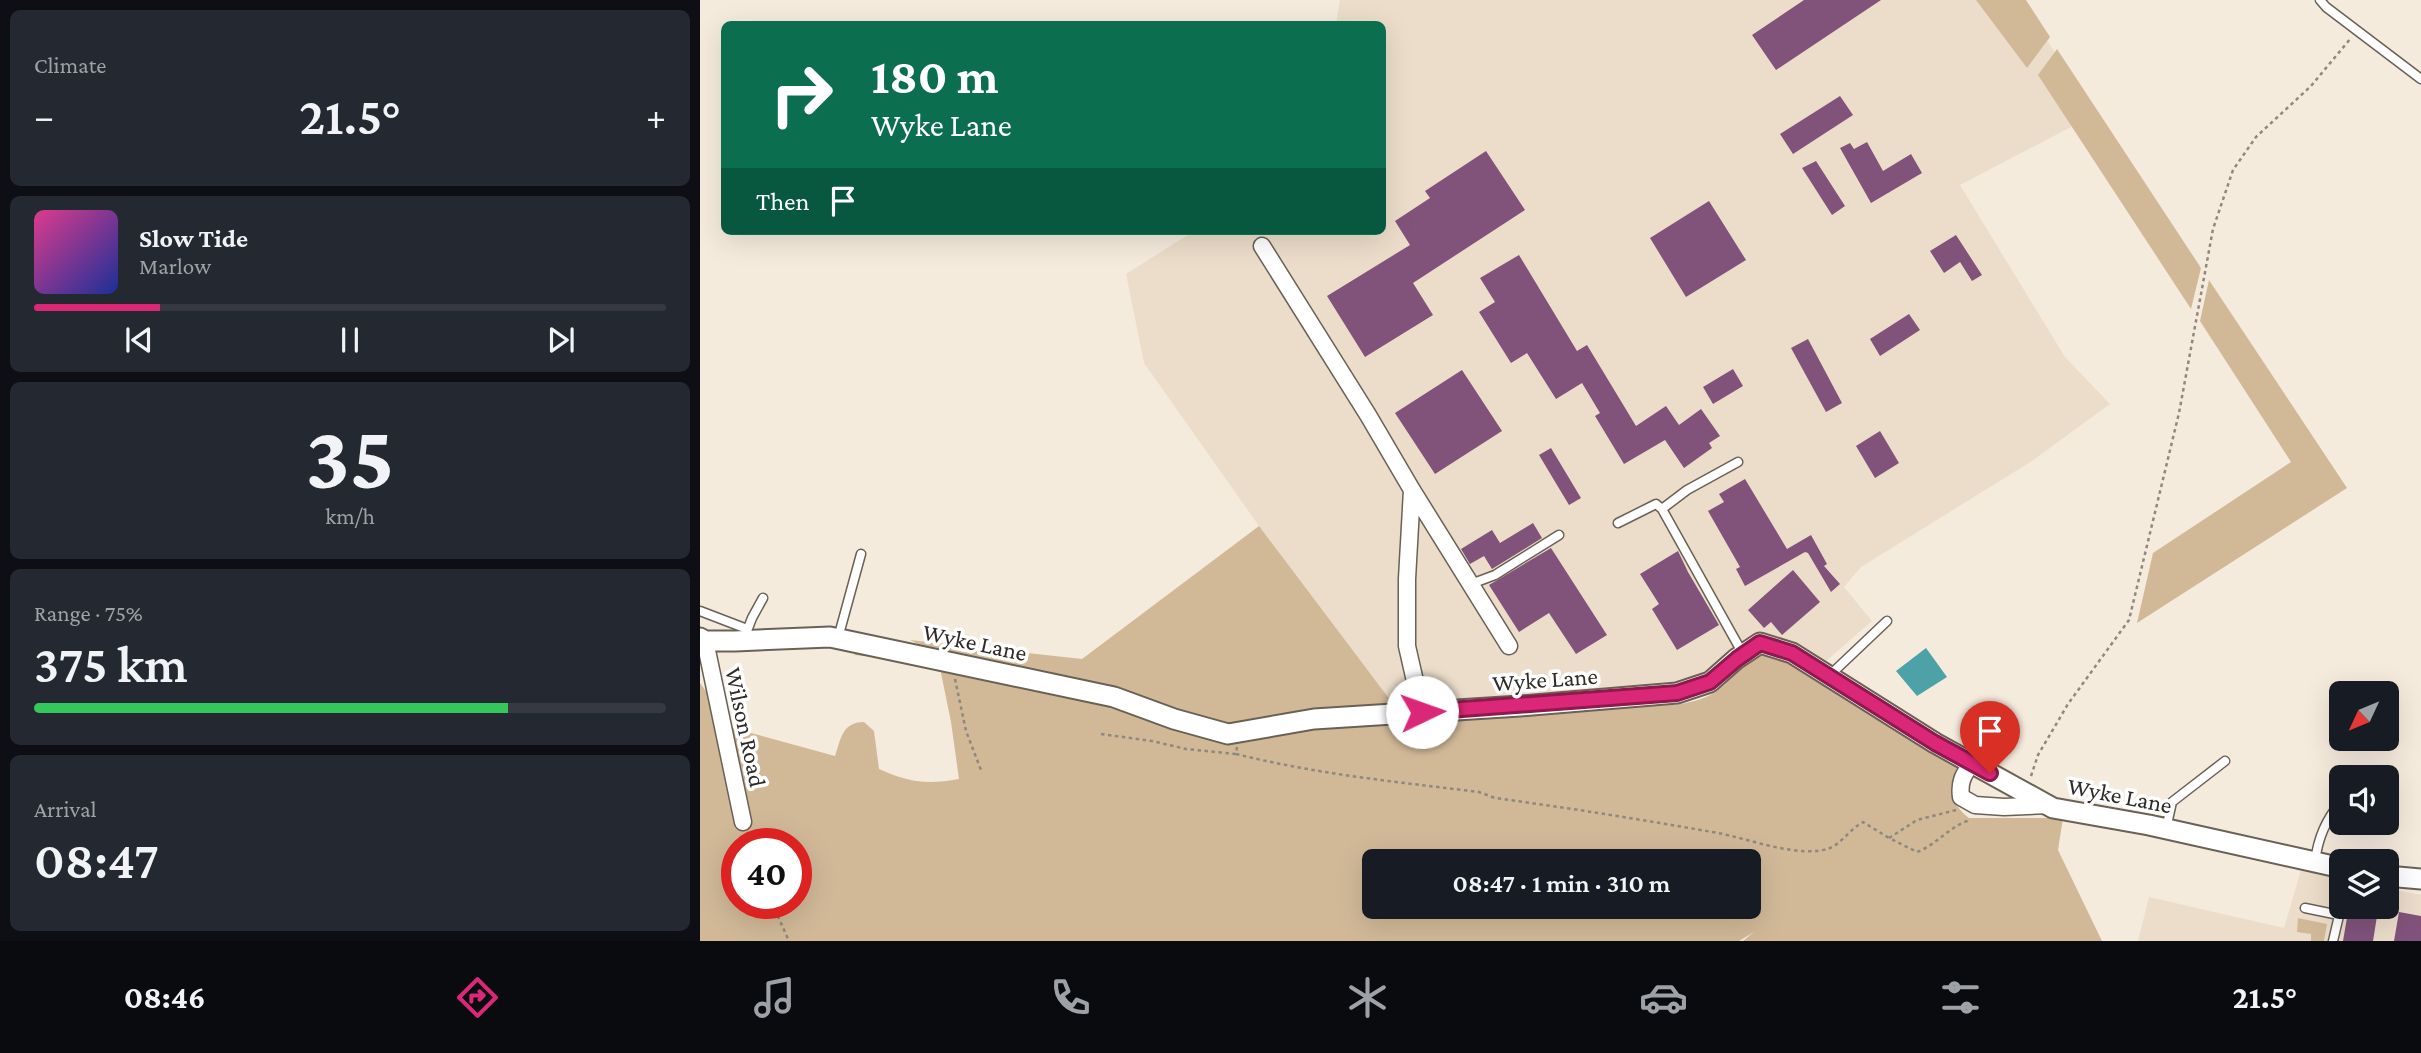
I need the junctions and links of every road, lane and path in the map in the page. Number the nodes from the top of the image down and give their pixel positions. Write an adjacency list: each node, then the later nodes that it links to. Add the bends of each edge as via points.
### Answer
1 (2320, 0): 2 (lane)
2 (2356, 30): 3 (lane); 29 (path, via 2311,86 2256,136 2233,170 2213,229 2179,413 2129,620 2042,746)
3 (2421, 79)
4 (1262, 246): 6 (street)
5 (1738, 462): 7 (lane, via 1687,489)
6 (1412, 490): 11 (street); 22 (street, via 1407,646)
7 (1662, 509): 8 (lane, via 1656,504); 19 (lane)
8 (1618, 523)
9 (1559, 536): 11 (lane, via 1495,575)
10 (861, 554): 16 (lane)
11 (1471, 584): 18 (street)
12 (763, 598): 15 (lane)
13 (700, 611): 15 (lane)
14 (1888, 621): 21 (lane)
15 (748, 635): 16 (street, Wyke Lane); 17 (street, Wyke Lane)
16 (838, 638): 20 (street, Wyke Lane)
17 (702, 640): 33 (street, Wilson Road)
18 (1509, 646)
19 (1743, 654): 21 (street, Wyke Lane, via 1760,643 1792,653); 22 (street, Wyke Lane, via 1710,682 1677,693)
20 (951, 662): 23 (street, Wyke Lane, via 1114,696 1174,719 1228,734); 28 (path, via 966,731)
21 (1829, 676): 27 (street, Wyke Lane)
22 (1422, 712): 23 (street, Wyke Lane, via 1314,719)
23 (1237, 732): 25 (path)
24 (1101, 734): 25 (path)
25 (1236, 754): 35 (path, via 1799,850 1829,848 1863,822)
26 (2225, 761): 34 (lane, via 2172,802)
27 (1972, 763): 29 (street, Wyke Lane); 30 (street, via 1961,777 1961,797)
28 (981, 770)
29 (2027, 793): 31 (street, Wyke Lane)
30 (1971, 803): 31 (street); 35 (path, via 1910,823); 35 (path, via 1967,821 1953,826 1926,849 1917,852)
31 (2048, 805): 34 (street, Wyke Lane)
32 (2329, 816): 36 (lane)
33 (743, 822)
34 (2166, 829): 36 (street, Wyke Lane)
35 (1889, 838)
36 (2315, 862): 37 (street, Wyke Lane)
37 (2329, 865)
38 (2399, 877): 39 (street)
39 (2421, 879)
40 (2305, 908): 41 (lane)
41 (2329, 913)
42 (779, 919): 44 (path)
43 (2338, 919): 45 (lane)
44 (789, 941)
45 (2333, 941)

